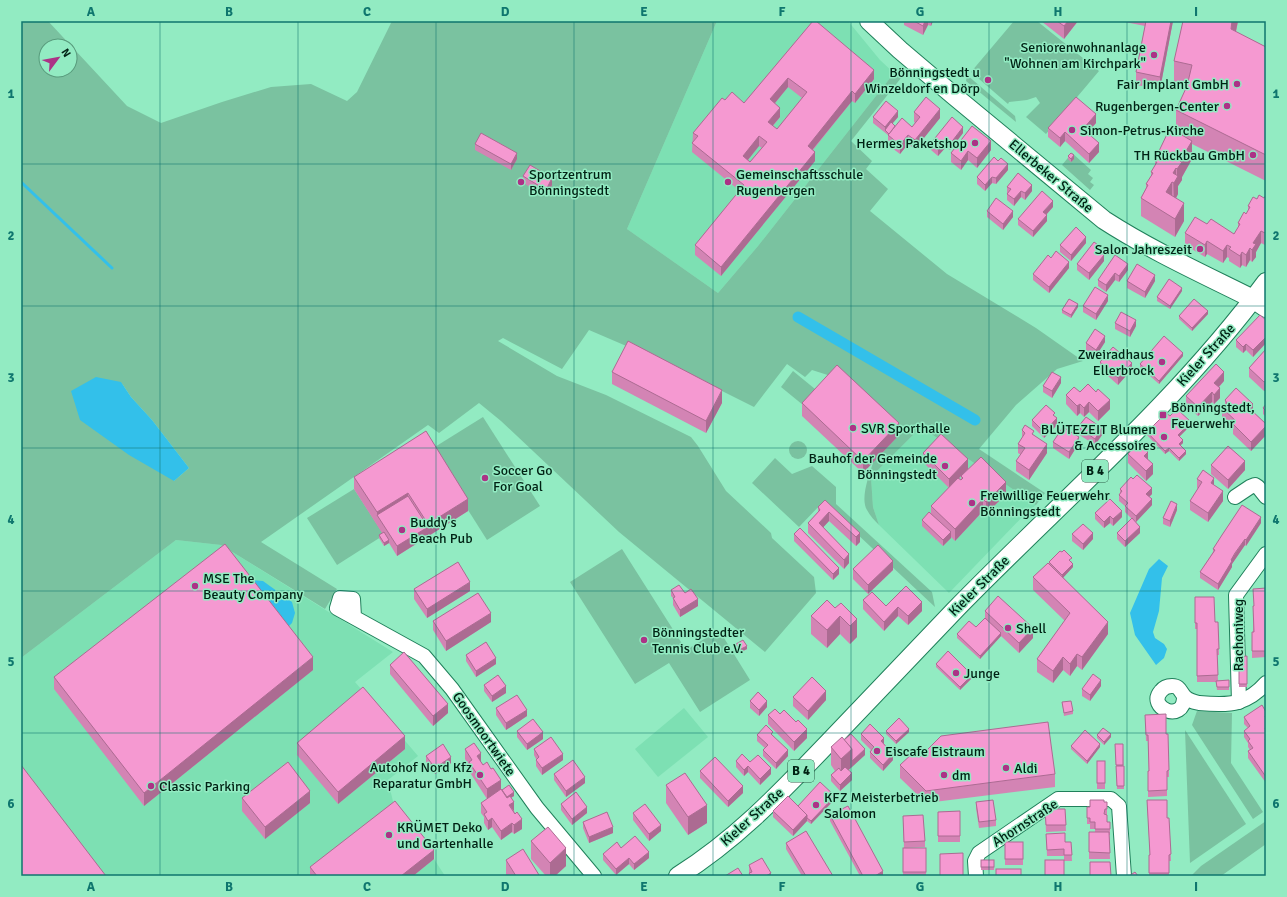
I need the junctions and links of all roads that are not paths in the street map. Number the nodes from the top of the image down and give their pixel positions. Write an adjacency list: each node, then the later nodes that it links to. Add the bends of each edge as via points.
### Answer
1 (869, 21): 3 (main road, Ellerbeker Straße, via 953,95 1104,220 1169,258)
2 (1266, 282): 3 (main road, Kieler Straße / B 4)
3 (1260, 304): 12 (main road, Kieler Straße / B 4, via 955,610 772,801 730,839)
4 (1235, 497): 5 (street, via 1255,485)
5 (1266, 497)
6 (1266, 554): 10 (street, Rachoniweg, via 1236,595)
7 (354, 617): 11 (street, Goosmoortwiete, via 424,656 452,689 537,808)
8 (1264, 691): 10 (street)
9 (1184, 697): 10 (street, via 1194,702 1210,704)
10 (1239, 702)
11 (594, 876)
12 (678, 876)
13 (976, 876): 14 (street, Ahornstraße, via 975,861 979,853 1058,799 1111,800 1119,806)
14 (1124, 876)

